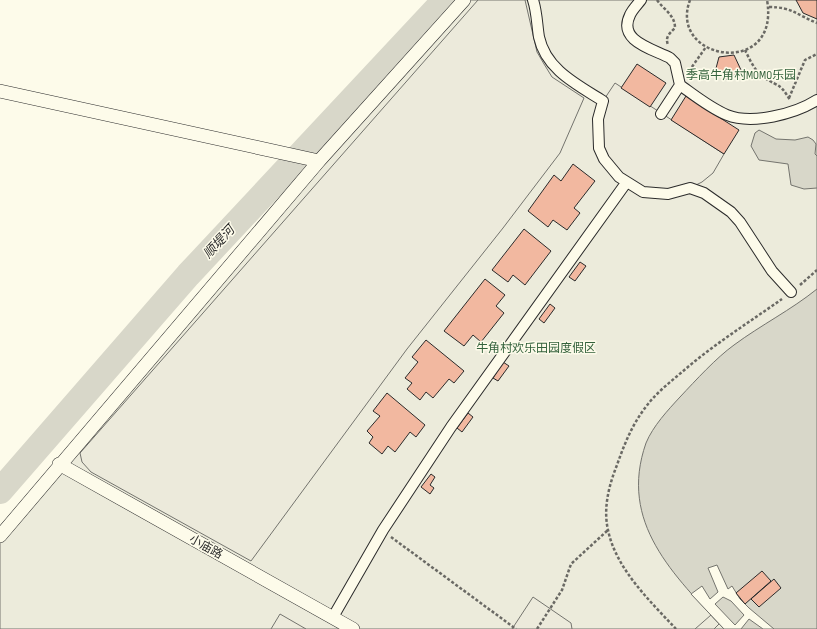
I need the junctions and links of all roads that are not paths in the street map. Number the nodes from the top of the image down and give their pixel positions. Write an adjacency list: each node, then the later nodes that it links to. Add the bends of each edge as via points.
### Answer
1 (464, 0): 8 (street)
2 (533, 0): 9 (street, via 539,39 545,54 567,79 603,101 598,119 599,148 611,168)
3 (641, 0): 4 (street, via 630,14 627,24 632,40 672,60)
4 (680, 85): 6 (street, via 726,115 736,117 771,116 806,107); 7 (street)
5 (0, 91): 8 (street)
6 (817, 100)
7 (661, 114)
8 (319, 161): 11 (street)
9 (626, 183): 10 (street, via 649,193 668,194 690,188 704,193 731,212 740,222 772,271); 13 (street, via 451,427 383,530)
10 (791, 292)
11 (59, 464): 12 (street); 13 (street, 小庙路)
12 (0, 536)
13 (333, 617): 14 (street, 小庙路)
14 (353, 629)

